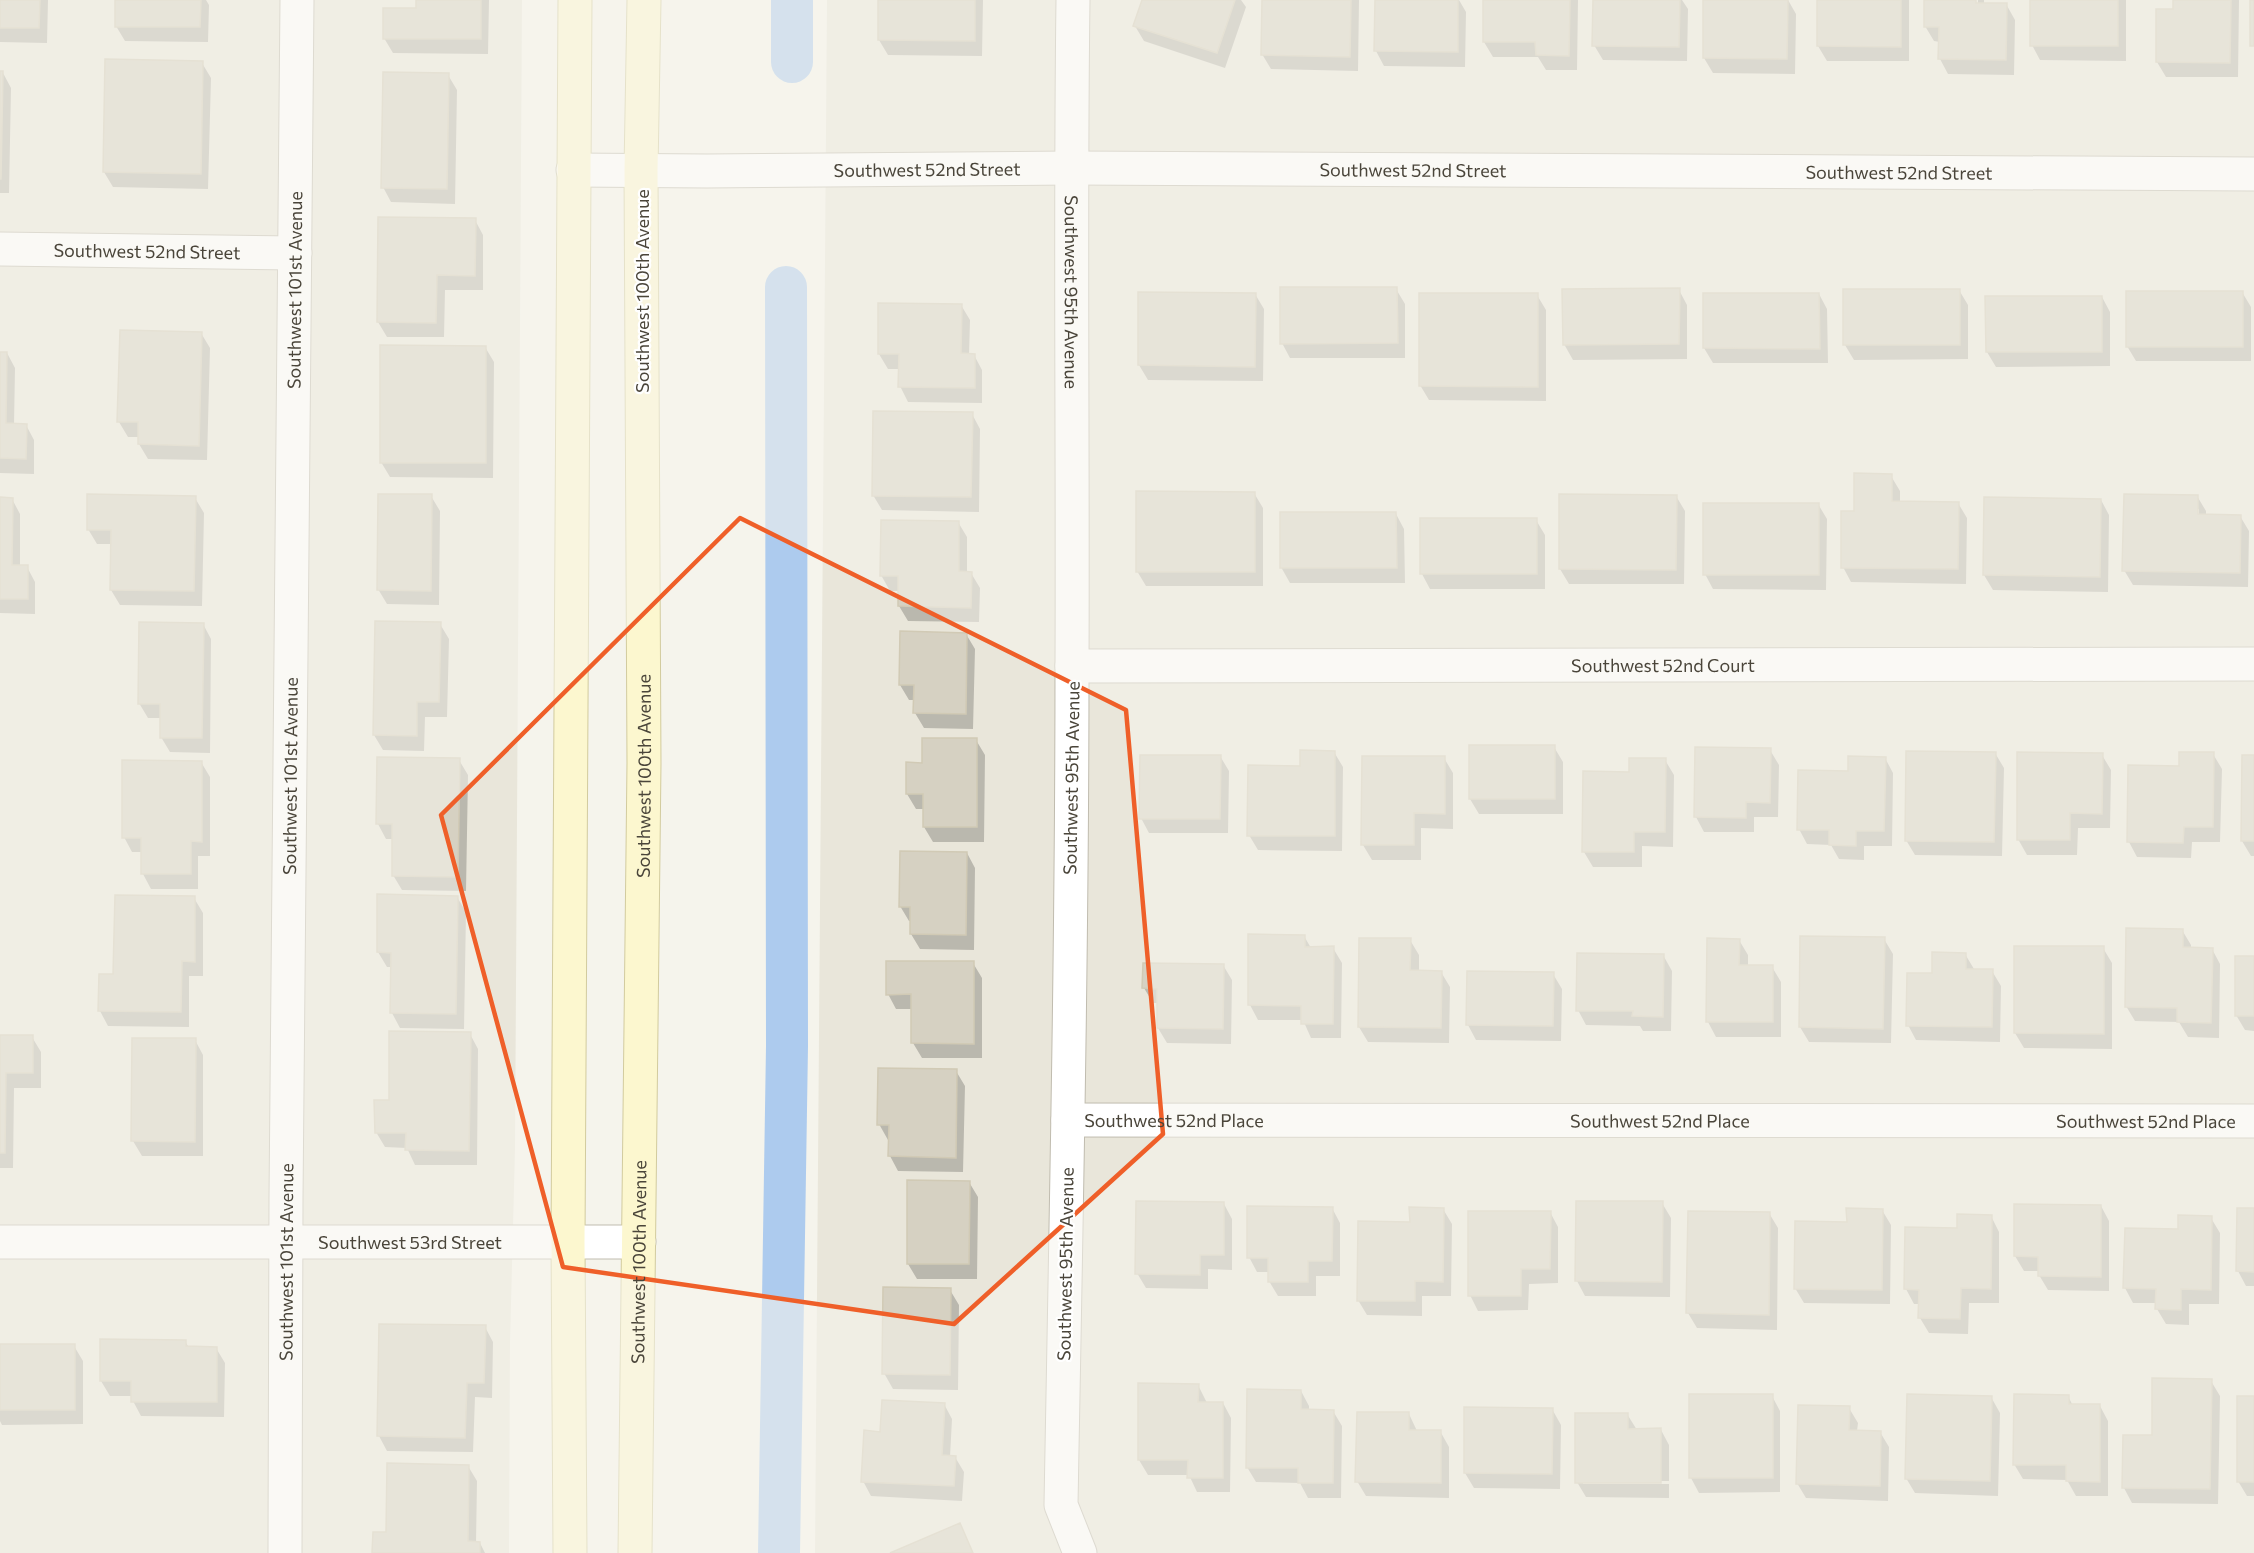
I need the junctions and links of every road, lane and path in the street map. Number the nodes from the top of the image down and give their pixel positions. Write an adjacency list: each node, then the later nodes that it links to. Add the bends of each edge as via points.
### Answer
1 (297, 0): 10 (street, Southwest 101st Avenue)
2 (575, 0): 6 (main road)
3 (645, 0): 7 (main road, Southwest 100th Avenue)
4 (1073, 0): 5 (street, Southwest 95th Avenue)
5 (1071, 168): 7 (street, Southwest 52nd Street); 8 (street, Southwest 52nd Street); 12 (street, Southwest 95th Avenue)
6 (573, 170): 7 (street, Southwest 52nd Street); 16 (main road)
7 (641, 170): 17 (main road, Southwest 100th Avenue, via 644,763)
8 (2254, 174)
9 (0, 249): 10 (street, Southwest 52nd Street)
10 (295, 253): 18 (street, Southwest 101st Avenue)
11 (2254, 664): 12 (street, Southwest 52nd Court)
12 (1072, 666): 13 (street, Southwest 95th Avenue)
13 (1068, 1119): 14 (street, Southwest 52nd Place); 22 (street, Southwest 95th Avenue, via 1061,1505)
14 (2254, 1121)
15 (0, 1242): 18 (street, Southwest 53rd Street)
16 (568, 1242): 17 (street, Southwest 53rd Street); 18 (street, Southwest 53rd Street); 20 (main road)
17 (639, 1242): 21 (main road, Southwest 100th Avenue)
18 (285, 1243): 19 (street, Southwest 101st Avenue)
19 (285, 1553)
20 (570, 1553)
21 (635, 1553)
22 (1080, 1553)

